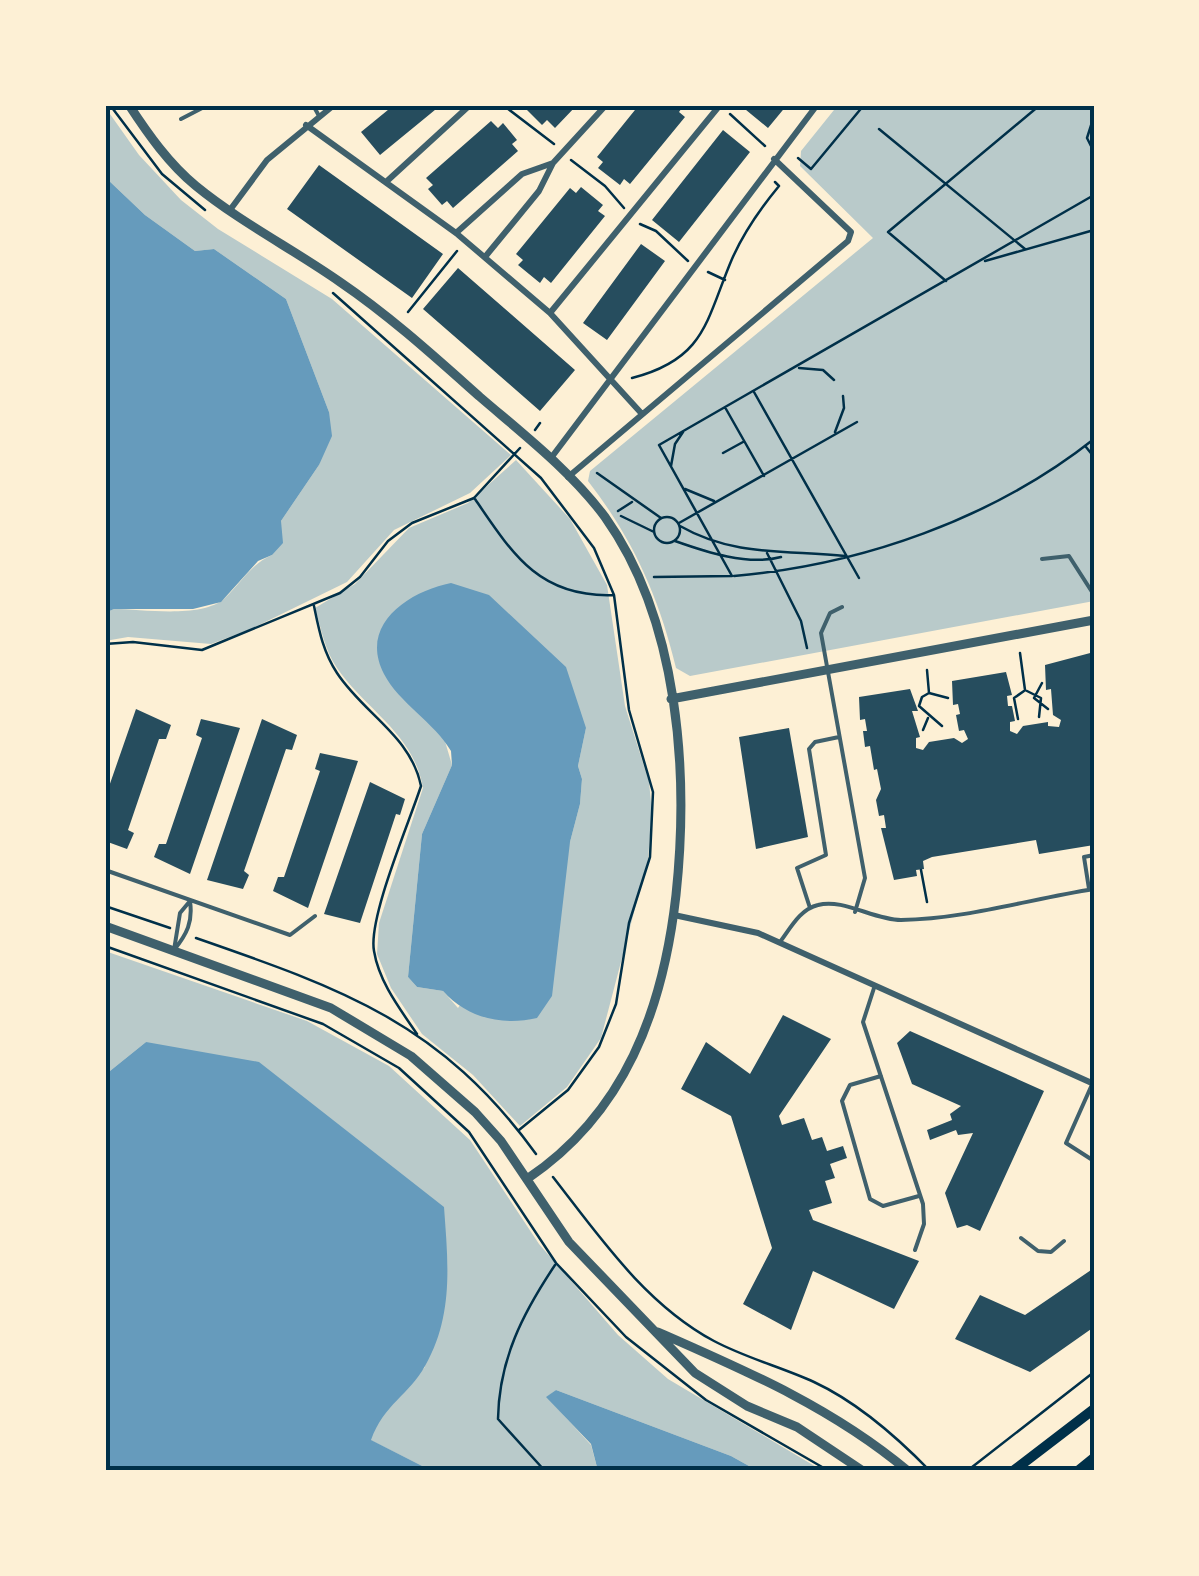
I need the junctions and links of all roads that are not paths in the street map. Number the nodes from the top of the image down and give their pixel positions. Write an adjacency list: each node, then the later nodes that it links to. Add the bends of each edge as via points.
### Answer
1 (128, 105): 15 (street, via 194,185)
2 (208, 105): 10 (lane)
3 (313, 105): 9 (lane)
4 (334, 105): 9 (street)
5 (470, 105): 14 (street)
6 (606, 105): 13 (street)
7 (817, 105): 12 (street)
8 (723, 108): 18 (street)
9 (319, 116): 11 (street)
10 (180, 120)
11 (306, 124): 14 (street); 15 (street, via 267,160)
12 (774, 159): 19 (street); 20 (street, via 851,232 848,241)
13 (553, 163): 16 (street, via 522,174); 17 (street, via 539,191)
14 (386, 182): 16 (street)
15 (230, 210): 21 (street, via 353,290)
16 (456, 233): 17 (street)
17 (485, 257): 18 (street)
18 (550, 313): 19 (street)
19 (612, 376): 20 (street); 21 (street)
20 (642, 414): 22 (street)
21 (550, 459): 22 (street)
22 (568, 477): 28 (street, via 606,518 635,571)
23 (1042, 559): 24 (lane, via 1069,556)
24 (1094, 594)
25 (842, 607): 27 (lane, via 822,624)
26 (1094, 620): 27 (street)
27 (827, 674): 28 (street); 29 (lane)
28 (672, 700): 38 (street, via 682,779)
29 (839, 737): 36 (lane, via 808,750 826,855 796,868); 37 (lane, via 865,878)
30 (1083, 847): 32 (lane)
31 (1094, 855): 32 (lane)
32 (1084, 857): 34 (lane)
33 (105, 870): 35 (lane)
34 (1092, 889): 37 (lane, via 946,917 898,920)
35 (190, 900): 39 (lane, via 290,934); 42 (lane, via 180,913); 42 (lane, via 192,917)
36 (810, 908): 37 (lane, via 834,904); 41 (lane)
37 (855, 912)
38 (674, 914): 41 (street); 47 (street, via 649,1011 616,1092 570,1149)
39 (314, 916)
40 (105, 926): 42 (street)
41 (780, 942): 43 (street)
42 (174, 950): 47 (street, via 365,1026 475,1112)
43 (876, 985): 44 (lane, via 863,1022); 45 (street)
44 (881, 1076): 48 (lane); 48 (lane, via 850,1085 842,1101 870,1199 883,1206)
45 (1094, 1083): 46 (lane, via 1066,1143)
46 (1094, 1160)
47 (527, 1179): 52 (street, via 569,1242)
48 (921, 1196): 51 (lane, via 924,1224)
49 (1021, 1238): 50 (lane, via 1051,1252)
50 (1064, 1241)
51 (915, 1250)
52 (650, 1329): 55 (street, via 695,1374 810,1434); 56 (street, via 808,1400)
53 (1094, 1408): 57 (main road)
54 (1094, 1458): 58 (main road)
55 (864, 1471)
56 (908, 1471)
57 (1013, 1471)
58 (1078, 1471)

